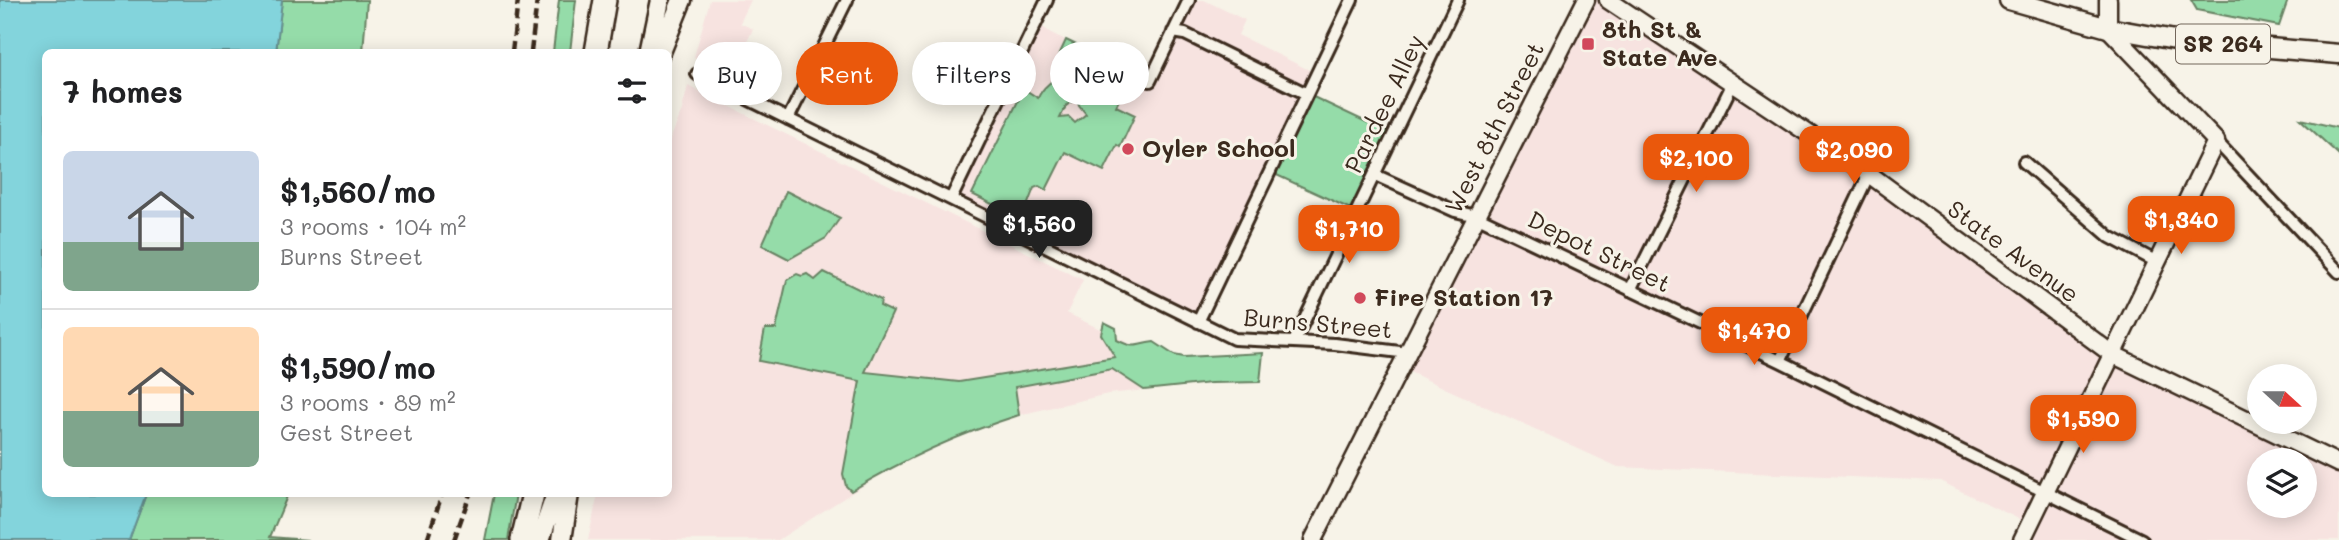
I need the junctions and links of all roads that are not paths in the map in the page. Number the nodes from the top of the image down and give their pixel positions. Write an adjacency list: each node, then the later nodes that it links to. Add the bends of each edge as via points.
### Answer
1 (590, 0): 16 (highway)
2 (605, 0): 17 (highway)
3 (682, 0): 19 (main road)
4 (847, 0): 25 (street)
5 (1047, 0): 30 (street)
6 (1189, 0): 15 (street)
7 (1352, 0): 23 (street)
8 (1458, 0): 29 (street, Pardee Alley)
9 (1586, 0): 31 (main road, West 8th Street)
10 (1608, 0): 22 (main road, State Avenue)
11 (2009, 0): 14 (main road, SR 264)
12 (2108, 0): 14 (main road)
13 (659, 2): 18 (main road)
14 (2108, 28): 20 (main road, SR 264, via 2175,40); 26 (main road)
15 (1173, 32): 21 (street); 23 (street)
16 (584, 49)
17 (597, 49)
18 (650, 49)
19 (662, 49)
20 (2339, 54)
21 (1150, 80)
22 (1733, 83): 28 (main road, State Avenue); 34 (street)
23 (1307, 94): 35 (street)
24 (760, 105): 25 (street, Burns Street)
25 (788, 119): 30 (street, Burns Street)
26 (2216, 141): 32 (main road); 33 (street)
27 (2024, 162): 32 (street, via 2110,237)
28 (1869, 174): 38 (main road, State Avenue); 39 (street)
29 (1375, 175): 31 (street, Depot Street); 36 (street, Pardee Alley)
30 (951, 199): 35 (street, Burns Street)
31 (1476, 216): 34 (street, Depot Street); 37 (main road, West 8th Street)
32 (2157, 262): 38 (main road)
33 (2339, 272)
34 (1630, 290): 39 (street, Depot Street)
35 (1198, 322): 36 (street, Burns Street, via 1234,339)
36 (1295, 340): 37 (street, Burns Street)
37 (1408, 353): 48 (main road, West 8th Street)
38 (2112, 354): 40 (main road, State Avenue); 41 (main road)
39 (1780, 361): 41 (street, Depot Street)
40 (2339, 464)
41 (2045, 492): 49 (main road); 50 (street, Depot Street)
42 (532, 497): 45 (highway)
43 (555, 497): 46 (main road)
44 (569, 497): 47 (main road)
45 (522, 540)
46 (540, 540)
47 (562, 540)
48 (1313, 540)
49 (2022, 540)
50 (2142, 540)

